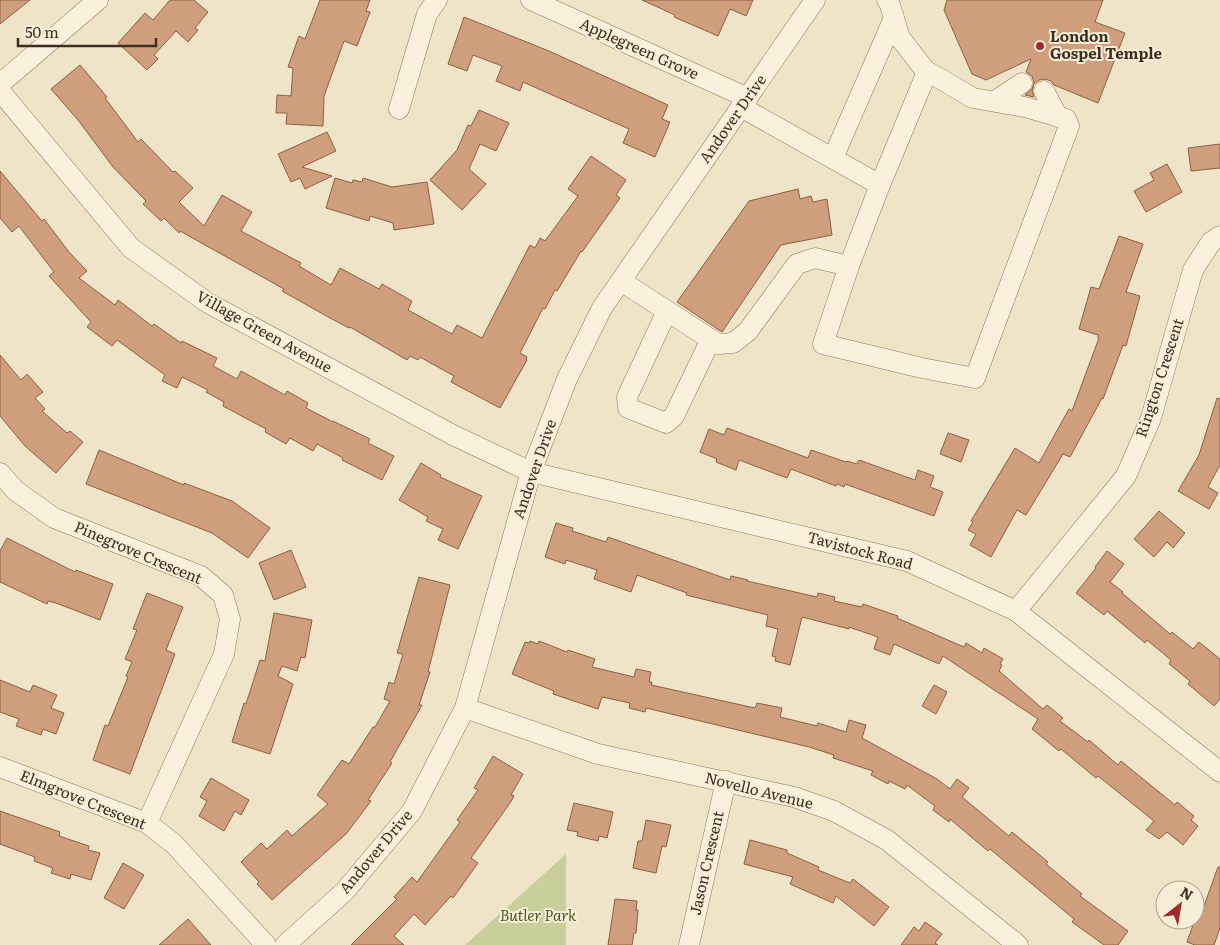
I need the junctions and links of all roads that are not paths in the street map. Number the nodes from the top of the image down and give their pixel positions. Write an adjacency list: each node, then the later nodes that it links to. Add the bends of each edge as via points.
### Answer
1 (98, 0): 8 (street)
2 (437, 0): 13 (street, via 427,14)
3 (531, 0): 11 (street, Applegreen Grove)
4 (816, 0): 11 (street, Andover Drive)
5 (890, 9): 6 (street, via 900,38); 15 (street)
6 (927, 72): 12 (street, via 973,98); 16 (street)
7 (1022, 83): 12 (street)
8 (0, 84)
9 (0, 91): 22 (street, Village Green Avenue, via 131,248 208,304 453,435)
10 (1044, 91): 14 (street)
11 (744, 102): 15 (street, Applegreen Grove); 19 (street, Andover Drive)
12 (995, 102): 14 (street)
13 (399, 109)
14 (1058, 117): 18 (street, via 1066,119 1069,126 975,378 823,344)
15 (832, 158): 16 (street, Applegreen Grove)
16 (880, 185): 18 (street)
17 (1220, 236): 24 (street, Rington Crescent, via 1211,242 1193,270 1151,418 1126,476)
18 (849, 266): 21 (street, via 815,258 797,264 748,331 733,343 718,344)
19 (621, 281): 20 (street); 22 (street, Andover Drive, via 602,308 567,379)
20 (667, 310): 21 (street); 21 (street, via 627,397 628,408 666,423 674,416)
21 (711, 339)
22 (531, 472): 24 (street, Tavistock Road, via 907,561); 25 (street, Andover Drive)
23 (0, 473): 29 (street, Pinegrove Crescent, via 16,491 54,518 201,576 222,595 230,619 224,654)
24 (1016, 611): 27 (street, Tavistock Road)
25 (465, 708): 28 (street, Novello Avenue, via 598,754); 31 (street, Andover Drive, via 412,811 344,892)
26 (0, 767): 29 (street, Elmgrove Crescent)
27 (1219, 769)
28 (726, 782): 32 (street, Jason Crescent); 33 (street, Novello Avenue, via 794,797 834,811 887,840)
29 (147, 824): 30 (street, Elmgrove Crescent, via 174,844)
30 (266, 945)
31 (285, 945)
32 (689, 945)
33 (1018, 945)

